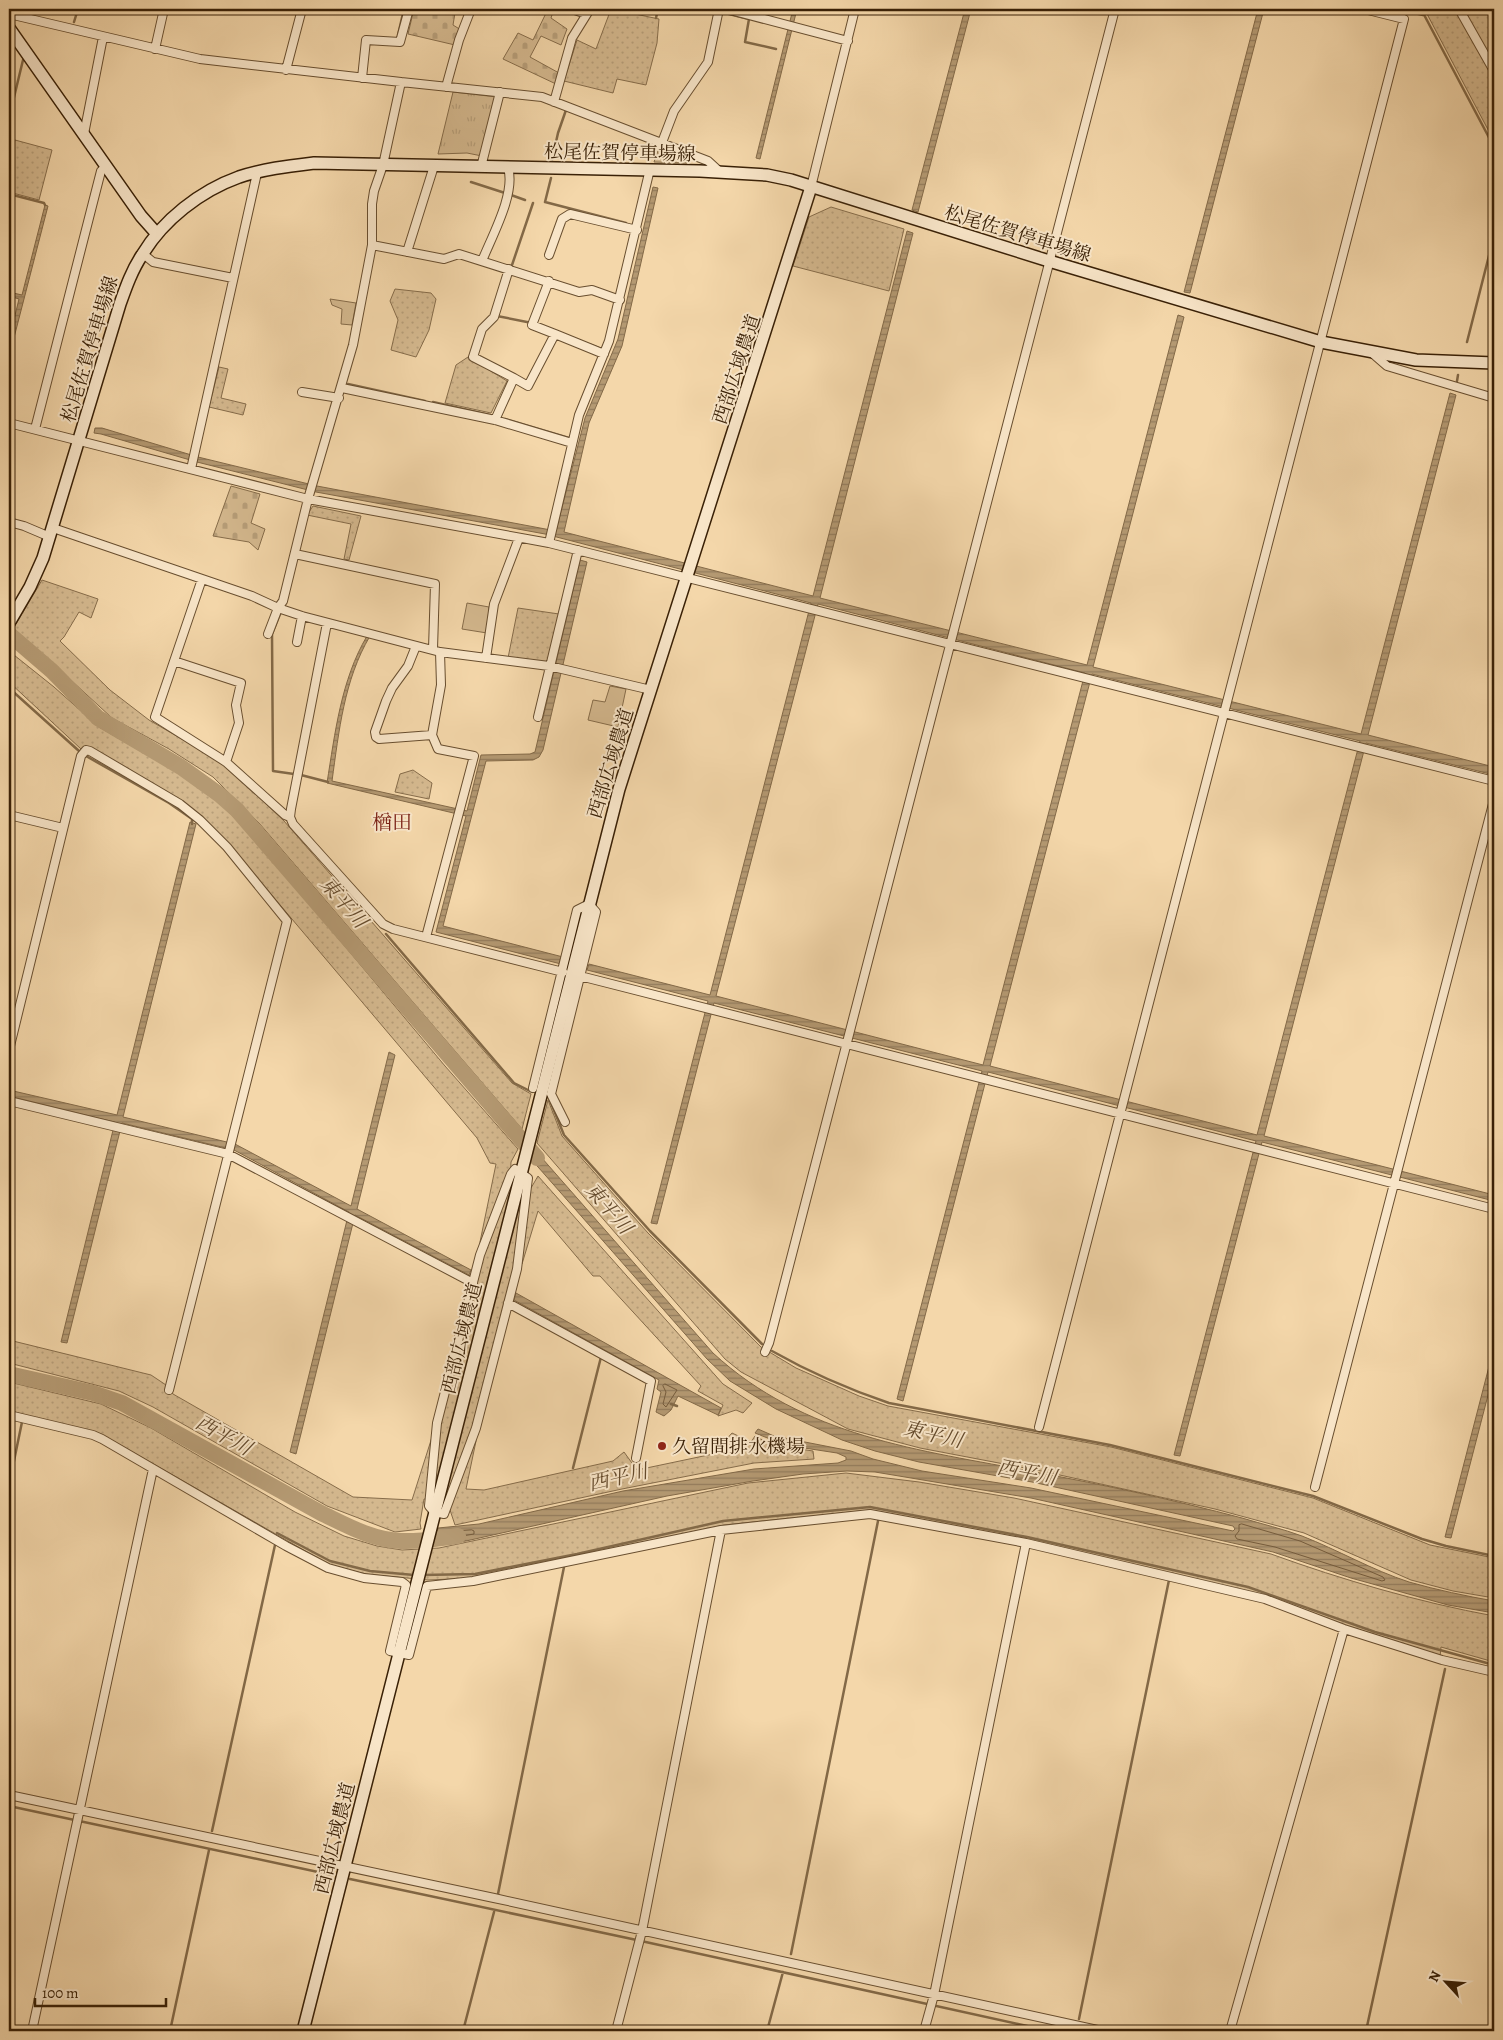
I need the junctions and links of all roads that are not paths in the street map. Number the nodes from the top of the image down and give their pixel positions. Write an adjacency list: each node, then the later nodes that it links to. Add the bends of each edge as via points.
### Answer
1 (164, 9): 17 (street)
2 (302, 9): 18 (street)
3 (408, 9): 20 (street, via 400,42 366,40)
4 (471, 9): 22 (street)
5 (572, 9): 12 (street)
6 (719, 9): 26 (street, via 708,62 674,111)
7 (726, 9): 16 (street)
8 (855, 9): 16 (street)
9 (1114, 9): 43 (street)
10 (1364, 9): 49 (street, via 1404,19)
11 (1460, 9): 19 (street)
12 (588, 12): 24 (street, via 572,38)
13 (9, 14): 15 (street)
14 (9, 28): 25 (street)
15 (103, 37): 17 (street); 25 (street)
16 (848, 41): 35 (street)
17 (155, 49): 18 (street, via 200,59)
18 (286, 70): 20 (street)
19 (1494, 71)
20 (362, 78): 21 (street)
21 (401, 82): 22 (street); 27 (street)
22 (446, 87): 23 (street)
23 (500, 92): 24 (street, via 532,95); 30 (street)
24 (554, 102): 26 (street, via 606,120)
25 (84, 134): 28 (street)
26 (661, 145): 33 (street, via 708,162)
27 (383, 165): 29 (street, 松尾佐賀停車場線); 34 (street, 松尾佐賀停車場線, via 314,163); 38 (street, via 372,204)
28 (106, 166): 37 (street, via 141,216); 60 (street, via 101,170)
29 (434, 166): 30 (street, 松尾佐賀停車場線); 39 (street)
30 (481, 167): 31 (street, 松尾佐賀停車場線)
31 (508, 168): 32 (street, 松尾佐賀停車場線); 42 (street, via 509,192)
32 (650, 169): 33 (street, 松尾佐賀停車場線); 36 (street)
33 (720, 172): 35 (street, 松尾佐賀停車場線, via 767,175)
34 (257, 173): 37 (street, 松尾佐賀停車場線, via 240,177 200,196); 45 (street)
35 (811, 187): 43 (street, 松尾佐賀停車場線); 71 (street, 西部広域農道)
36 (637, 230): 41 (street, via 570,214 562,219); 47 (street)
37 (158, 234): 40 (street, 松尾佐賀停車場線)
38 (372, 245): 39 (street); 54 (street)
39 (407, 252): 42 (street, via 444,259 459,254)
40 (142, 254): 45 (street, via 153,262); 61 (street, 松尾佐賀停車場線, via 120,304)
41 (549, 255)
42 (482, 260): 44 (street)
43 (1049, 261): 49 (street, 松尾佐賀停車場線); 79 (street)
44 (510, 270): 46 (street); 53 (street, via 494,317 482,329 473,357)
45 (232, 278): 63 (street)
46 (549, 282): 47 (street, via 578,292 592,290); 48 (street, via 533,322)
47 (620, 300): 51 (street)
48 (555, 334): 51 (street); 53 (street, via 528,386)
49 (1320, 342): 50 (street, 松尾佐賀停車場線); 86 (street)
50 (1372, 353): 52 (street, 松尾佐賀停車場線, via 1416,360); 57 (street, via 1387,366)
51 (604, 354): 62 (street, via 579,415)
52 (1494, 363)
53 (514, 378): 58 (street)
54 (342, 388): 56 (street); 58 (street)
55 (302, 392): 56 (street)
56 (339, 398): 64 (street)
57 (1494, 398)
58 (495, 420): 62 (street)
59 (9, 423): 60 (street)
60 (36, 424): 61 (street)
61 (79, 440): 63 (street); 66 (street, 松尾佐賀停車場線)
62 (572, 443): 68 (street)
63 (191, 466): 64 (street)
64 (309, 497): 67 (street); 70 (street)
65 (9, 522): 66 (street)
66 (52, 533): 72 (street); 75 (street, 松尾佐賀停車場線, via 37,574)
67 (519, 538): 68 (street); 82 (street, via 494,604)
68 (550, 541): 69 (street)
69 (578, 550): 71 (street); 84 (street)
70 (295, 554): 73 (street, via 283,601); 81 (street, via 435,584)
71 (688, 577): 79 (street); 85 (street, 西部広域農道)
72 (202, 579): 73 (street); 83 (street)
73 (278, 608): 74 (street); 77 (street)
74 (302, 616): 76 (street); 78 (street)
75 (11, 620)
76 (326, 623): 80 (street); 93 (street)
77 (268, 634)
78 (297, 642)
79 (950, 643): 86 (street); 99 (street)
80 (416, 646): 81 (street); 88 (street, via 408,666 392,688 375,732 379,739)
81 (436, 651): 82 (street); 88 (street, via 441,685)
82 (486, 658): 84 (street)
83 (174, 661): 89 (street, via 155,717); 89 (street, via 241,683 236,705 239,723)
84 (551, 666): 85 (street); 87 (street)
85 (651, 690): 95 (street, 西部広域農道, via 619,789)
86 (1224, 712): 90 (street); 103 (street)
87 (538, 717)
88 (432, 734): 96 (street, via 438,748 474,756)
89 (226, 762): 93 (street)
90 (1494, 781)
91 (1494, 800): 107 (street)
92 (9, 815): 94 (street)
93 (290, 817): 96 (street, via 383,924)
94 (63, 828): 100 (street); 105 (street, via 81,756 86,750 90,751 180,804 200,820 227,847 287,921)
95 (589, 904): 97 (street, via 577,910); 98 (street, via 596,912); 106 (street, 西部広域農道)
96 (426, 937): 97 (street)
97 (563, 972): 101 (street)
98 (580, 976): 99 (street); 104 (street, via 551,1094)
99 (846, 1040): 103 (street); 111 (street)
100 (9, 1050)
101 (533, 1088)
102 (9, 1101): 105 (street)
103 (1121, 1111): 107 (street, via 1252,1147); 114 (street)
104 (565, 1122)
105 (228, 1154): 109 (street); 112 (street)
106 (521, 1173): 109 (street, via 516,1169 511,1174 480,1255); 110 (street, via 528,1178 517,1269); 118 (street, 西部広域農道)
107 (1394, 1180): 108 (street); 117 (street)
108 (1494, 1209)
109 (473, 1283): 118 (street, via 437,1423 429,1506)
110 (508, 1303): 115 (street, via 651,1381); 118 (street, via 476,1428 444,1514)
111 (765, 1352)
112 (169, 1390)
113 (9, 1415): 116 (street, via 93,1436)
114 (1039, 1427)
115 (636, 1458)
116 (153, 1469): 122 (street, via 328,1568 406,1585 390,1652); 125 (street)
117 (1315, 1487)
118 (434, 1512): 122 (street, 西部広域農道)
119 (721, 1530): 120 (street, via 870,1514); 122 (street, via 473,1581 427,1586 409,1656); 127 (street)
120 (1026, 1543): 121 (street, via 1265,1599); 128 (street)
121 (1344, 1629): 123 (street, via 1442,1660); 134 (street)
122 (398, 1653): 126 (street, 西部広域農道)
123 (1494, 1672)
124 (9, 1795): 125 (street)
125 (79, 1810): 126 (street); 129 (street)
126 (344, 1868): 127 (street); 130 (street, 西部広域農道)
127 (642, 1931): 128 (street); 131 (street)
128 (934, 1995): 132 (street); 133 (street)
129 (32, 2031)
130 (303, 2031)
131 (616, 2031)
132 (924, 2031)
133 (1102, 2031)
134 (1230, 2031)

